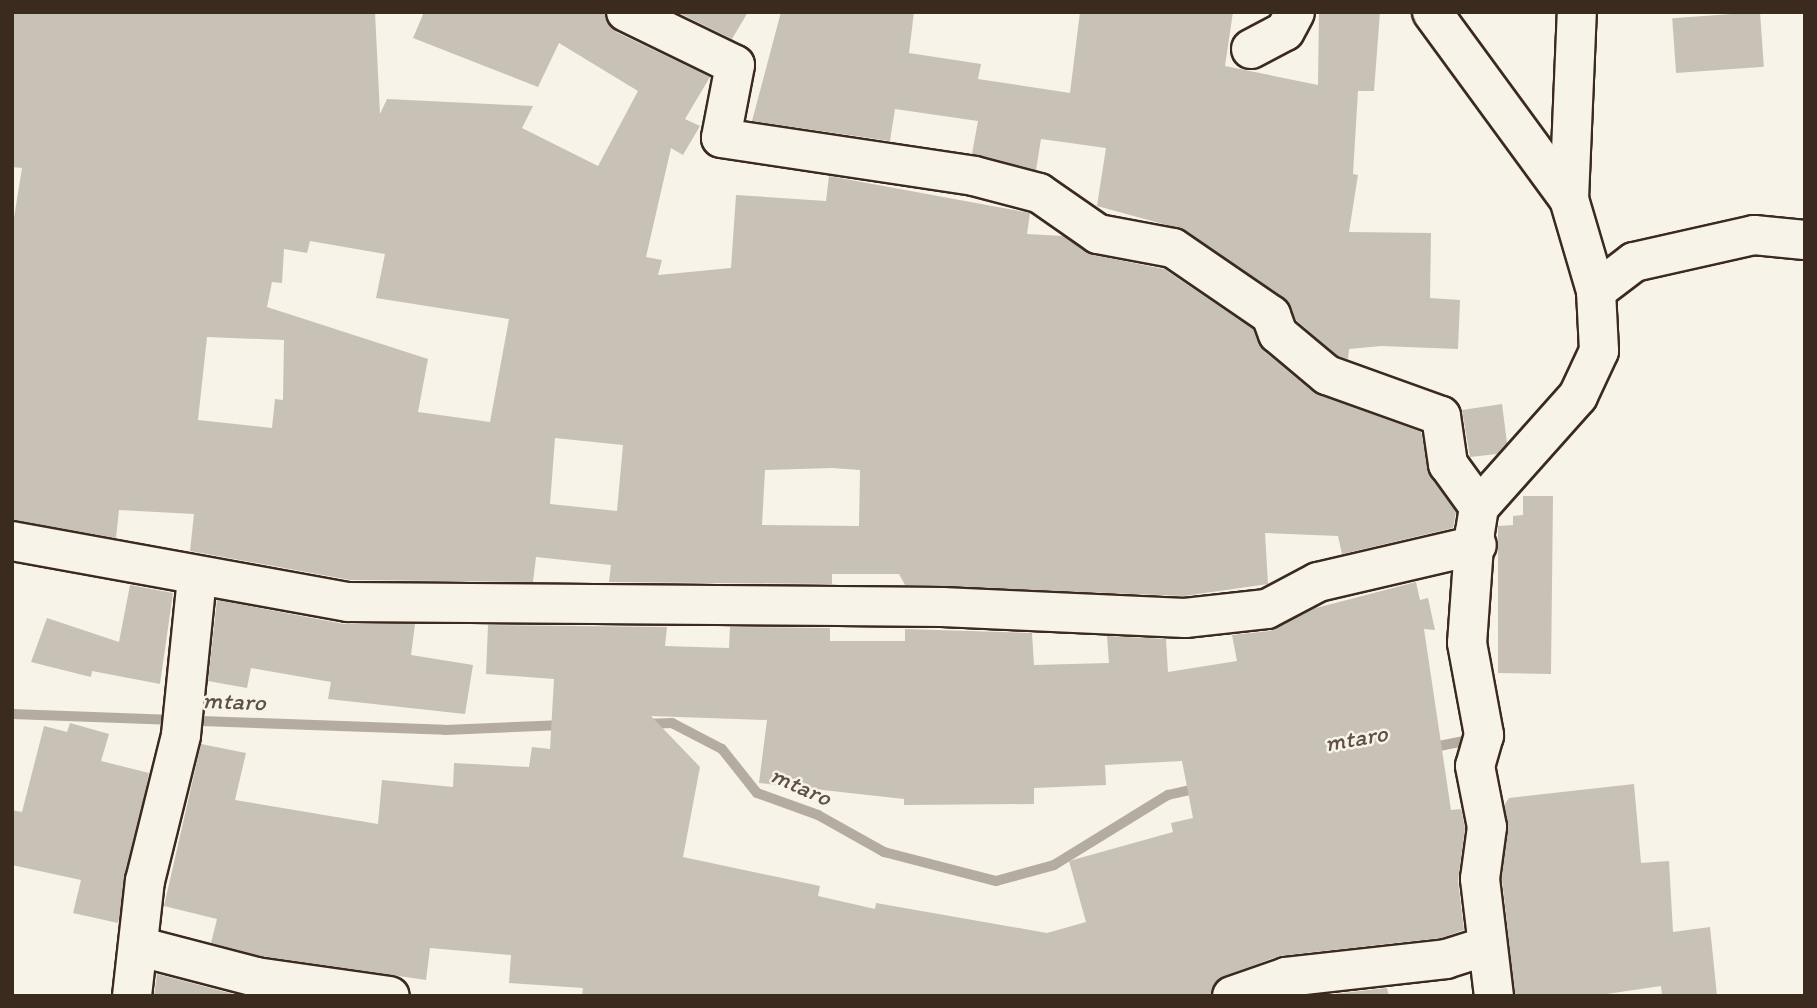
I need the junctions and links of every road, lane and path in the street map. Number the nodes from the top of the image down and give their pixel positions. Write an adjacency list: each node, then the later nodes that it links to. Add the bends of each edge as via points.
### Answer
1 (625, 12): 9 (street, via 735,65 721,138 974,176 1039,193 1098,234 1173,248 1271,315 1278,334 1327,375 1441,416 1448,464)
2 (1295, 12): 5 (street, via 1285,32)
3 (1432, 12): 6 (street)
4 (1577, 12): 6 (street)
5 (1251, 49)
6 (1569, 199): 8 (street)
7 (1805, 240): 8 (street, via 1754,235 1634,262)
8 (1596, 291): 9 (street, via 1599,351 1577,396)
9 (1479, 507): 11 (street)
10 (12, 541): 12 (street)
11 (1477, 545): 12 (street, via 1318,582 1267,609 1185,618 942,607 348,602); 13 (street, via 1467,643 1484,735 1475,766 1487,827 1480,880)
12 (197, 577): 14 (street, via 181,735 145,881)
13 (1487, 946): 17 (street, via 1446,960 1286,977); 18 (street)
14 (141, 947): 15 (street); 16 (street, via 256,977)
15 (132, 996)
16 (390, 996)
17 (1232, 996)
18 (1494, 996)

